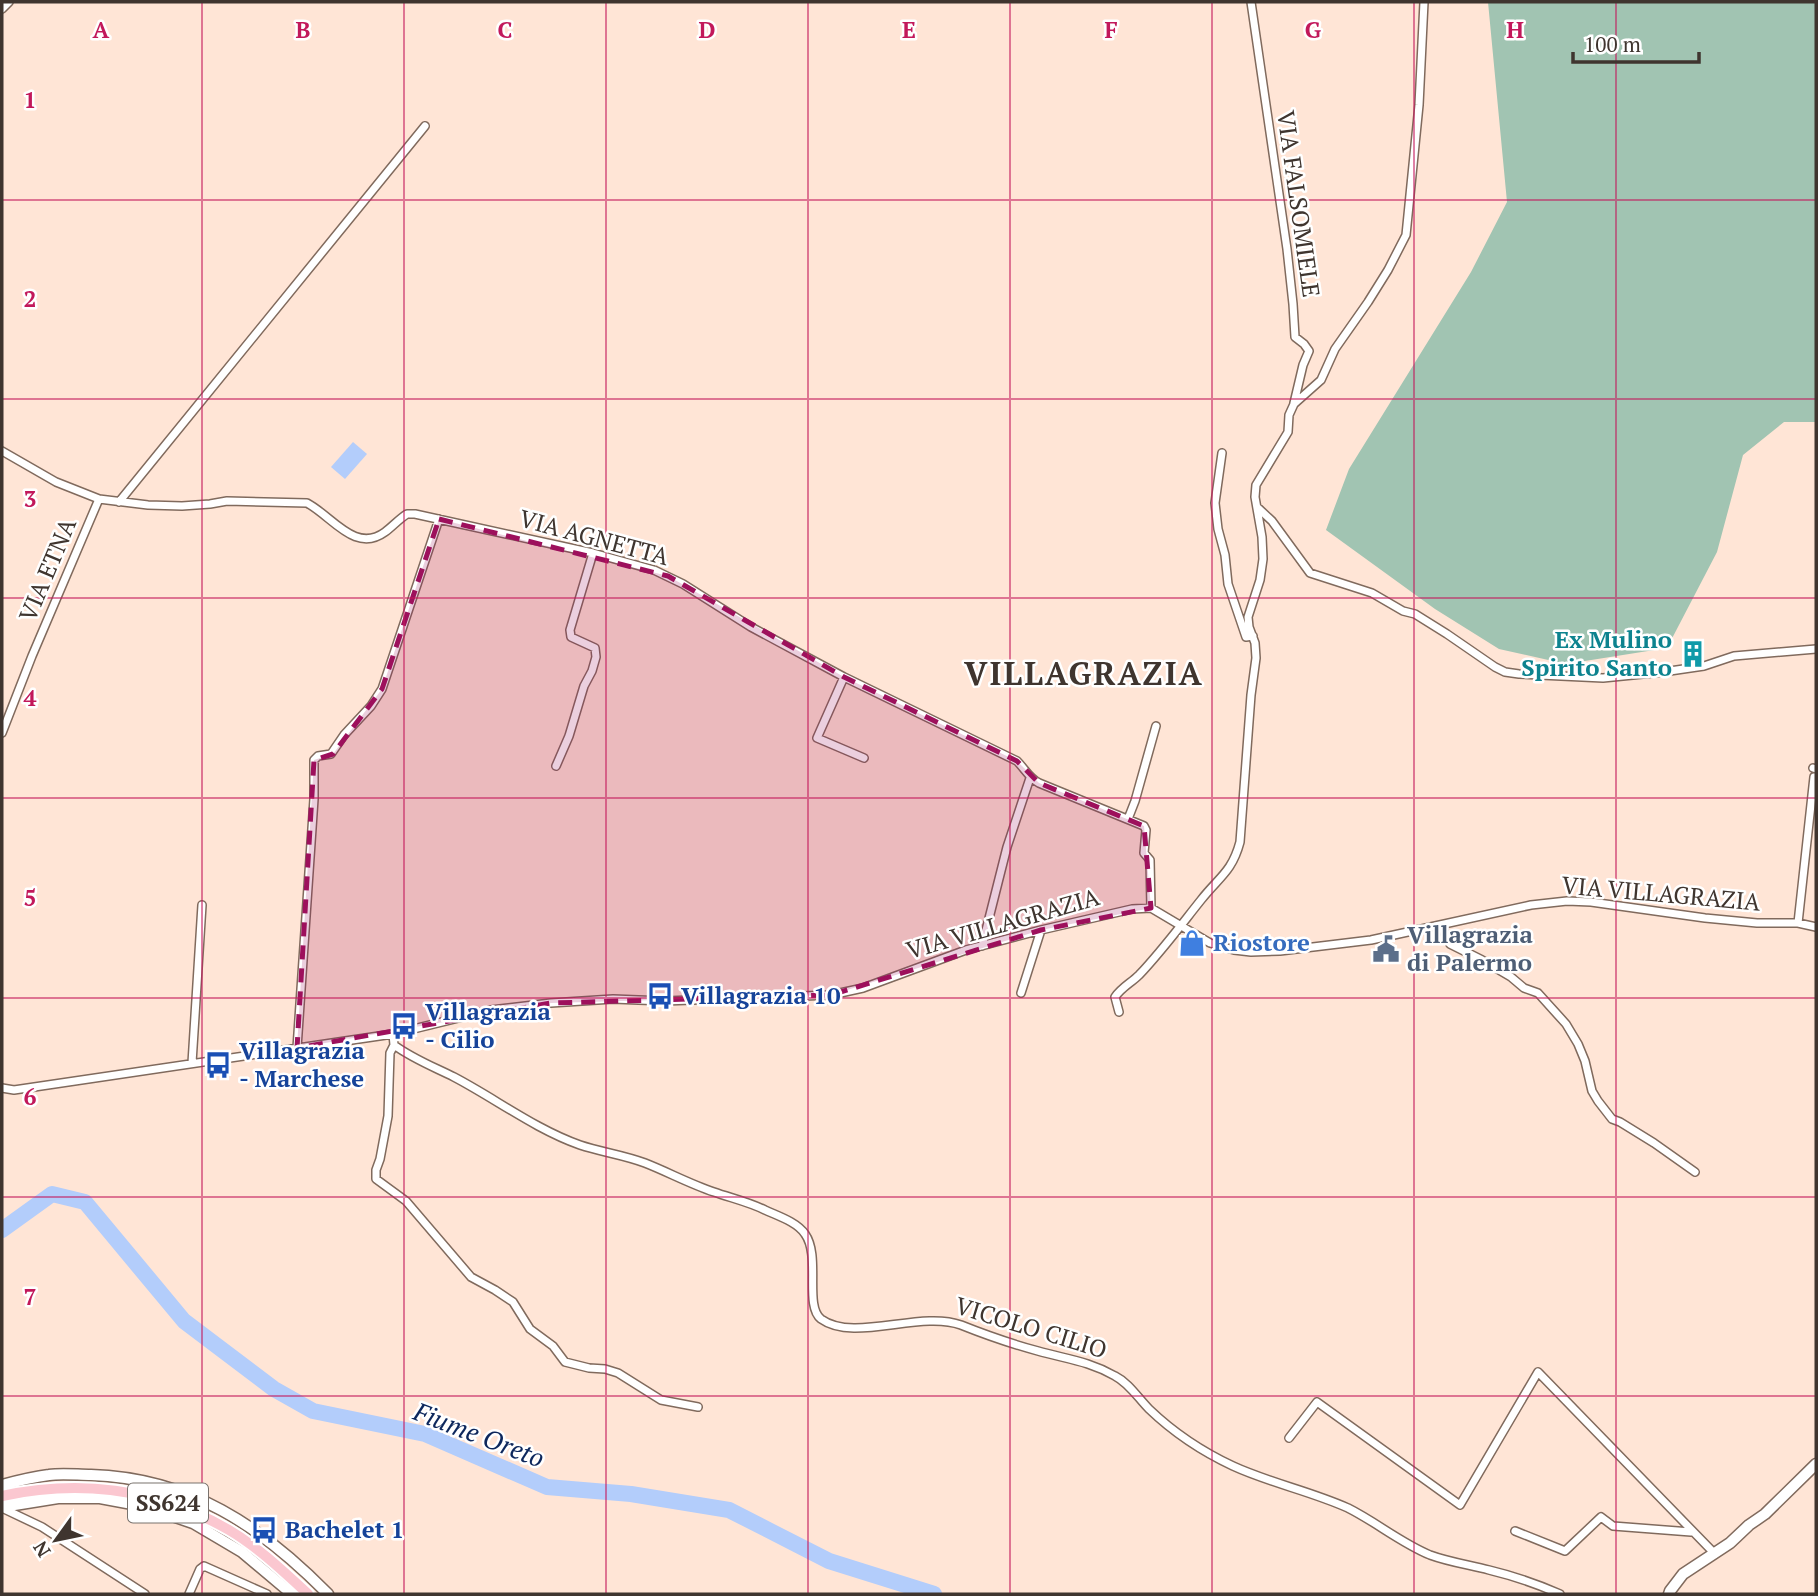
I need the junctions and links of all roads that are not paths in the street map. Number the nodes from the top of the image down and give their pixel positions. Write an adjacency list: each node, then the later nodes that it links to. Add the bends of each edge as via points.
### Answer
1 (9, 2): 4 (street)
2 (1251, 2): 6 (street, VIA FALSOMIELE, via 1287,249 1294,337 1309,351)
3 (1424, 2): 6 (street, via 1406,235 1335,349 1321,380)
4 (2, 9)
5 (425, 126): 10 (street)
6 (1294, 404): 11 (street, via 1287,432 1256,485)
7 (2, 451): 9 (street, VIA AGNETTA, via 56,482)
8 (1222, 453): 14 (street, via 1215,503 1218,529 1232,598 1246,637)
9 (99, 499): 10 (street, VIA AGNETTA); 18 (street, VIA ETNA)
10 (119, 502): 12 (street, VIA AGNETTA, via 182,506 227,501 307,503 339,528 368,539 407,514)
11 (1257, 507): 14 (street, via 1263,559 1248,617); 15 (street, via 1310,573 1372,593 1415,614 1505,672 1603,678 1704,666 1734,656)
12 (439, 519): 13 (street, VIA AGNETTA); 36 (street, via 382,689 331,754 314,760)
13 (593, 553): 16 (street, VIA AGNETTA, via 668,576); 20 (street, via 570,630 571,637 595,648 596,657)
14 (1253, 636): 27 (street, via 1256,658 1236,859)
15 (1816, 649)
16 (844, 677): 19 (street, via 817,738); 22 (street, VIA AGNETTA, via 1017,761)
17 (1156, 726): 23 (street)
18 (2, 733)
19 (864, 758)
20 (556, 766)
21 (1816, 777): 26 (street)
22 (1030, 778): 23 (street, VIA AGNETTA); 31 (street)
23 (1128, 819): 25 (street, via 1146,830)
24 (202, 905): 37 (street)
25 (1151, 908): 27 (street, VIA VILLAGRAZIA); 30 (street, VIA VILLAGRAZIA)
26 (1798, 923): 28 (street, VIA VILLAGRAZIA, via 1704,918 1567,901); 29 (street, VIA VILLAGRAZIA)
27 (1182, 925): 28 (street, VIA VILLAGRAZIA, via 1220,947 1251,952 1371,940); 33 (street, via 1115,996)
28 (1441, 926): 39 (street, via 1450,943 1538,993 1557,1013 1586,1061 1592,1091 1612,1119)
29 (1816, 927)
30 (1041, 930): 31 (street, VIA VILLAGRAZIA); 32 (street)
31 (982, 946): 34 (street, VIA VILLAGRAZIA, via 831,995 551,1003 491,1010)
32 (1021, 993)
33 (1119, 1012)
34 (393, 1034): 35 (street); 36 (street, VIA VILLAGRAZIA)
35 (394, 1045): 40 (street, via 388,1116 376,1179 406,1200 471,1277 513,1302 530,1329 554,1346 565,1362 605,1368 661,1400); 55 (street, VICOLO CILIO, via 576,1144 643,1162 789,1222 805,1233 809,1244 813,1303 821,1319 850,1328 939,1320 1086,1362 1121,1379 1151,1411 1209,1454 1349,1509 1432,1555 1531,1581)
36 (297, 1048): 37 (street, VIA VILLAGRAZIA)
37 (192, 1063): 38 (street, VIA VILLAGRAZIA, via 14,1090)
38 (2, 1088)
39 (1695, 1172)
40 (698, 1407)
41 (1289, 1438): 47 (street, via 1317,1402 1460,1505 1538,1372)
42 (1816, 1464): 48 (main road)
43 (2, 1485): 54 (main road, via 51,1474 108,1476 186,1493 241,1520)
44 (2, 1496): 53 (main road, SS624, via 70,1487 109,1489 185,1508 231,1531)
45 (2, 1508): 49 (street, via 42,1527); 52 (main road, via 58,1498 100,1498 143,1506 193,1523 242,1552)
46 (1515, 1531): 47 (street, via 1565,1551 1601,1517 1613,1525)
47 (1692, 1532): 48 (street)
48 (1715, 1554): 56 (main road, via 1683,1574)
49 (145, 1594)
50 (188, 1594): 51 (street, via 204,1566)
51 (267, 1594)
52 (292, 1594)
53 (308, 1594)
54 (327, 1594)
55 (1560, 1594)
56 (1669, 1594)

